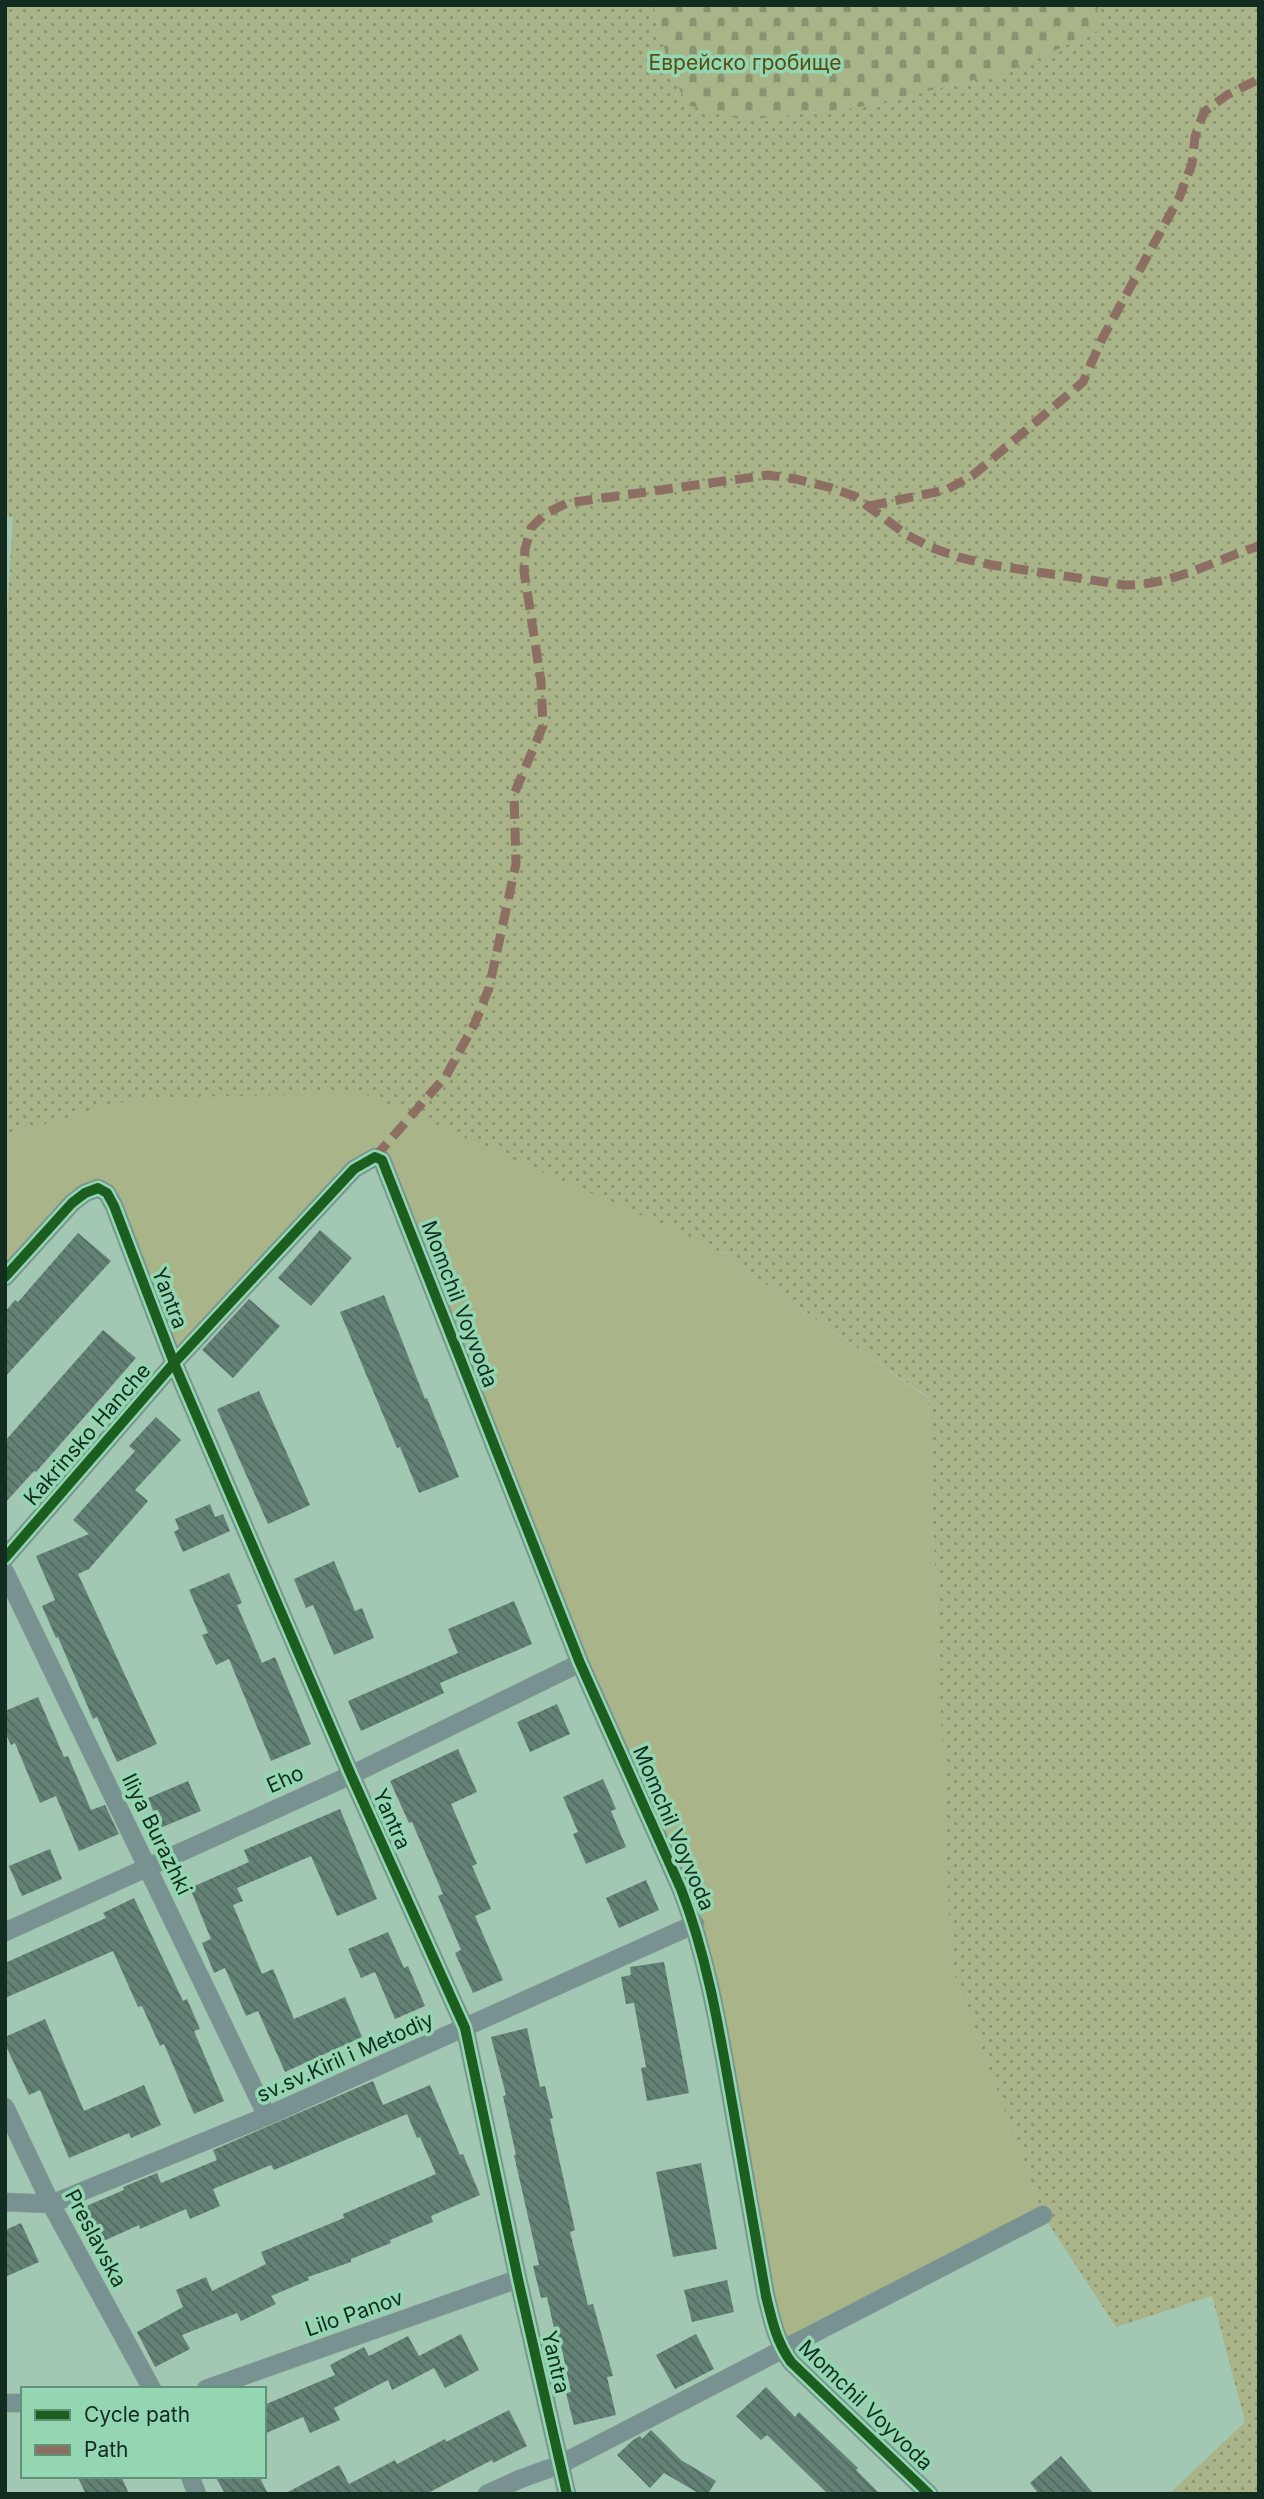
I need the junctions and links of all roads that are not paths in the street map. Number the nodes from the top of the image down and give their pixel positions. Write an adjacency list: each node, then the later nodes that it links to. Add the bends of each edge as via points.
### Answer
1 (375, 1157): 3 (street, Kakrinsko Hanche, via 354,1170); 6 (street, Momchil Voyvoda, via 387,1169)
2 (5, 1277): 3 (street, Yantra, via 72,1203 98,1188 114,1206)
3 (174, 1363): 4 (street, Kakrinsko Hanche); 7 (street, Yantra)
4 (5, 1558)
5 (5, 1572): 8 (street, Iliya Burazhki)
6 (580, 1663): 7 (street, Eho); 9 (street, Momchil Voyvoda)
7 (351, 1774): 8 (street, Eho); 11 (street, Yantra)
8 (148, 1866): 10 (street, Eho); 13 (street, Iliya Burazhki)
9 (695, 1924): 11 (street, sv.sv.Kiril i Metodiy); 18 (street, Momchil Voyvoda, via 715,2009 766,2295)
10 (5, 1932)
11 (465, 2028): 13 (street, sv.sv.Kiril i Metodiy); 17 (street, Yantra)
12 (5, 2107): 15 (street, Preslavska)
13 (267, 2116): 15 (street, sv.sv.Kiril i Metodiy)
14 (5, 2202): 15 (street, sv.sv.Kiril i Metodiy)
15 (51, 2204): 19 (street, Preslavska)
16 (1043, 2215): 18 (street)
17 (518, 2279): 20 (street, Lilo Panov); 21 (street, Yantra)
18 (781, 2349): 21 (street); 25 (street, Momchil Voyvoda)
19 (151, 2387)
20 (212, 2387)
21 (559, 2465): 22 (street); 24 (street, Yantra)
22 (521, 2486): 23 (street)
23 (487, 2494)
24 (567, 2494)
25 (929, 2494)

